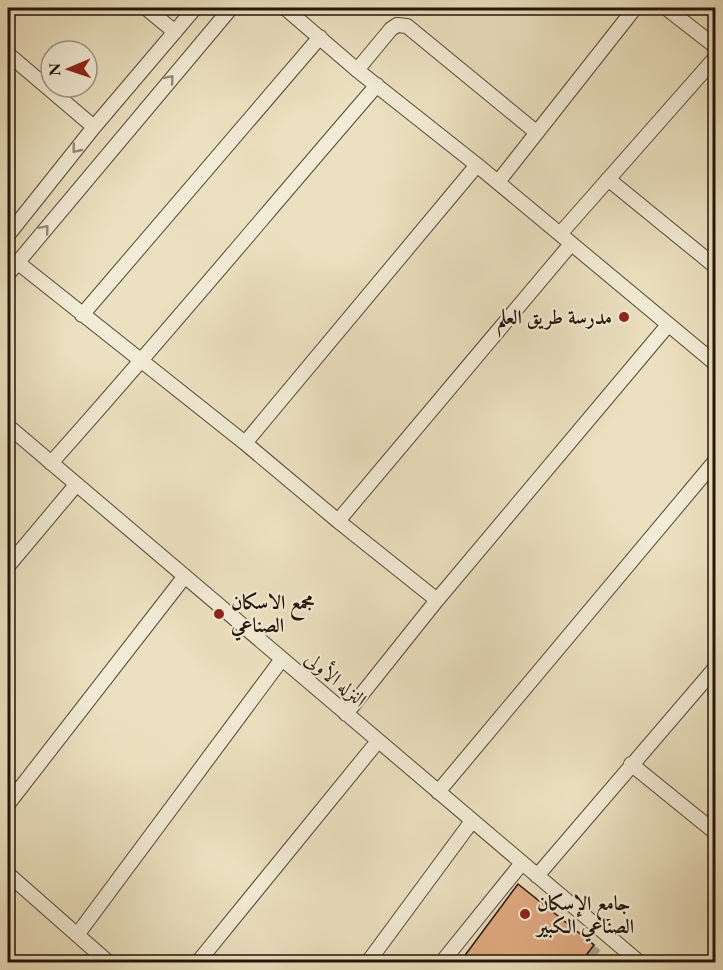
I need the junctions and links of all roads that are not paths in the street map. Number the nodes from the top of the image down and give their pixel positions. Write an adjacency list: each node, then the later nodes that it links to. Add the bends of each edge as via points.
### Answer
1 (146, 8): 7 (street)
2 (195, 8): 7 (street)
3 (231, 8): 24 (street, one-way to 3)
4 (285, 8): 8 (street)
5 (635, 8): 15 (street)
6 (666, 8): 9 (street)
7 (175, 32): 14 (street)
8 (320, 37): 12 (street); 27 (street)
9 (716, 47)
10 (8, 54): 14 (street)
11 (716, 57): 17 (street)
12 (357, 70): 13 (street); 15 (street, via 391,29 406,26)
13 (377, 85): 16 (street); 30 (street)
14 (94, 127): 20 (street, one-way to 20)
15 (536, 132): 18 (street)
16 (477, 165): 18 (street); 32 (street)
17 (608, 179): 21 (street); 25 (street)
18 (498, 182): 21 (street)
19 (8, 211): 20 (street)
20 (18, 221): 22 (street)
21 (560, 234): 23 (street)
22 (8, 235)
23 (571, 244): 28 (street); 36 (street)
24 (17, 262): 26 (street); 27 (street)
25 (716, 267)
26 (8, 274)
27 (82, 315): 30 (street)
28 (668, 325): 29 (street); 39 (street)
29 (714, 359)
30 (141, 362): 32 (street); 34 (street)
31 (8, 426): 34 (street, النزله الأولى)
32 (245, 443): 36 (street)
33 (716, 460): 45 (street)
34 (51, 463): 35 (street, النزله الأولى)
35 (76, 485): 37 (street); 38 (street, النزله الأولى)
36 (338, 521): 39 (street)
37 (8, 566)
38 (185, 576): 40 (street, النزله الأولى); 46 (street)
39 (437, 600): 42 (street)
40 (282, 659): 42 (street, النزله الأولى); 52 (street)
41 (714, 671): 44 (street)
42 (346, 714): 43 (street, النزله الأولى)
43 (378, 741): 45 (street, النزله الأولى); 54 (street)
44 (632, 764): 48 (street); 51 (street)
45 (438, 792): 47 (street, النزله الأولى)
46 (8, 804)
47 (472, 821): 49 (street, النزله الأولى); 55 (street)
48 (716, 833)
49 (522, 863): 51 (street, النزله الأولى); 56 (street)
50 (8, 874): 52 (street)
51 (537, 876): 57 (street, النزله الأولى)
52 (77, 935): 53 (street)
53 (108, 963)
54 (198, 963)
55 (368, 963)
56 (442, 963)
57 (639, 963)

